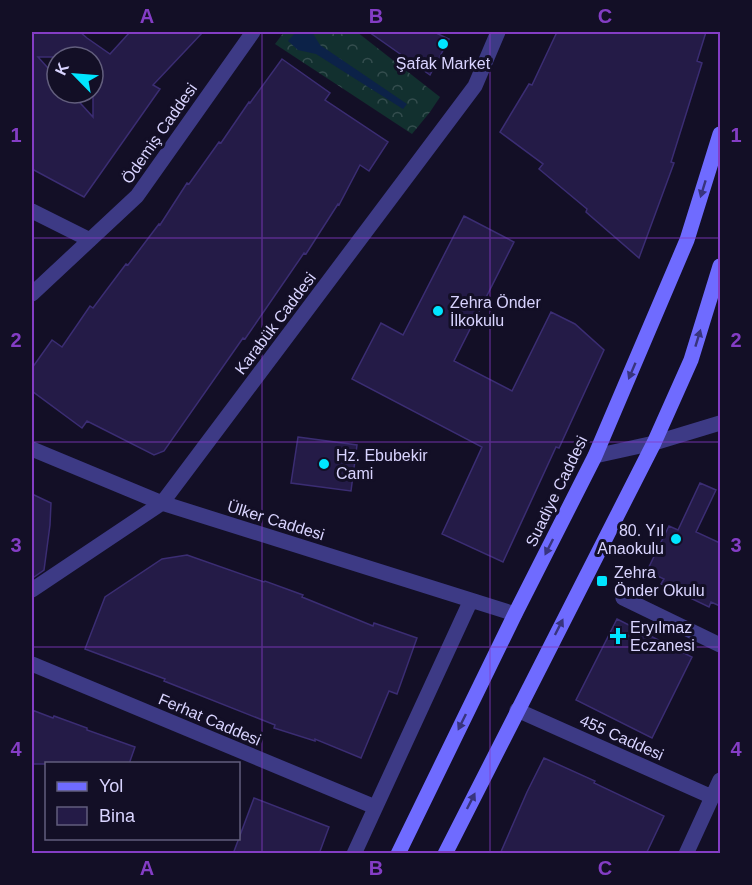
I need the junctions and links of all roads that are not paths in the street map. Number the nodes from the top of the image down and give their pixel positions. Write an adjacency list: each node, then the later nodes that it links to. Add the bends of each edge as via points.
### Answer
1 (253, 32): 5 (street, Ödemiş Caddesi, via 137,196)
2 (498, 32): 12 (street, Karabük Caddesi, via 475,86)
3 (720, 134): 11 (main road, Suadiye Caddesi, one-way to 11, via 687,240)
4 (32, 211): 5 (street)
5 (90, 240): 7 (street, Ödemiş Caddesi)
6 (720, 266): 9 (main road, one-way to 6, via 691,360)
7 (32, 294)
8 (720, 423): 9 (street)
9 (654, 444): 11 (street); 19 (main road, one-way to 9)
10 (32, 449): 12 (street, Ülker Caddesi)
11 (595, 456): 16 (main road, Suadiye Caddesi, one-way to 16)
12 (162, 503): 13 (street, Karabük Caddesi); 15 (street, Ülker Caddesi)
13 (32, 590)
14 (623, 598): 17 (street)
15 (471, 600): 16 (street, Ülker Caddesi); 22 (street)
16 (515, 614): 24 (main road, Suadiye Caddesi, one-way to 24)
17 (720, 645)
18 (32, 664): 22 (street, Ferhat Caddesi)
19 (517, 710): 21 (street, 455 Caddesi); 25 (main road, one-way to 19)
20 (720, 780): 21 (street)
21 (712, 797): 26 (street)
22 (375, 807): 23 (street)
23 (354, 854)
24 (398, 854)
25 (445, 854)
26 (686, 854)

